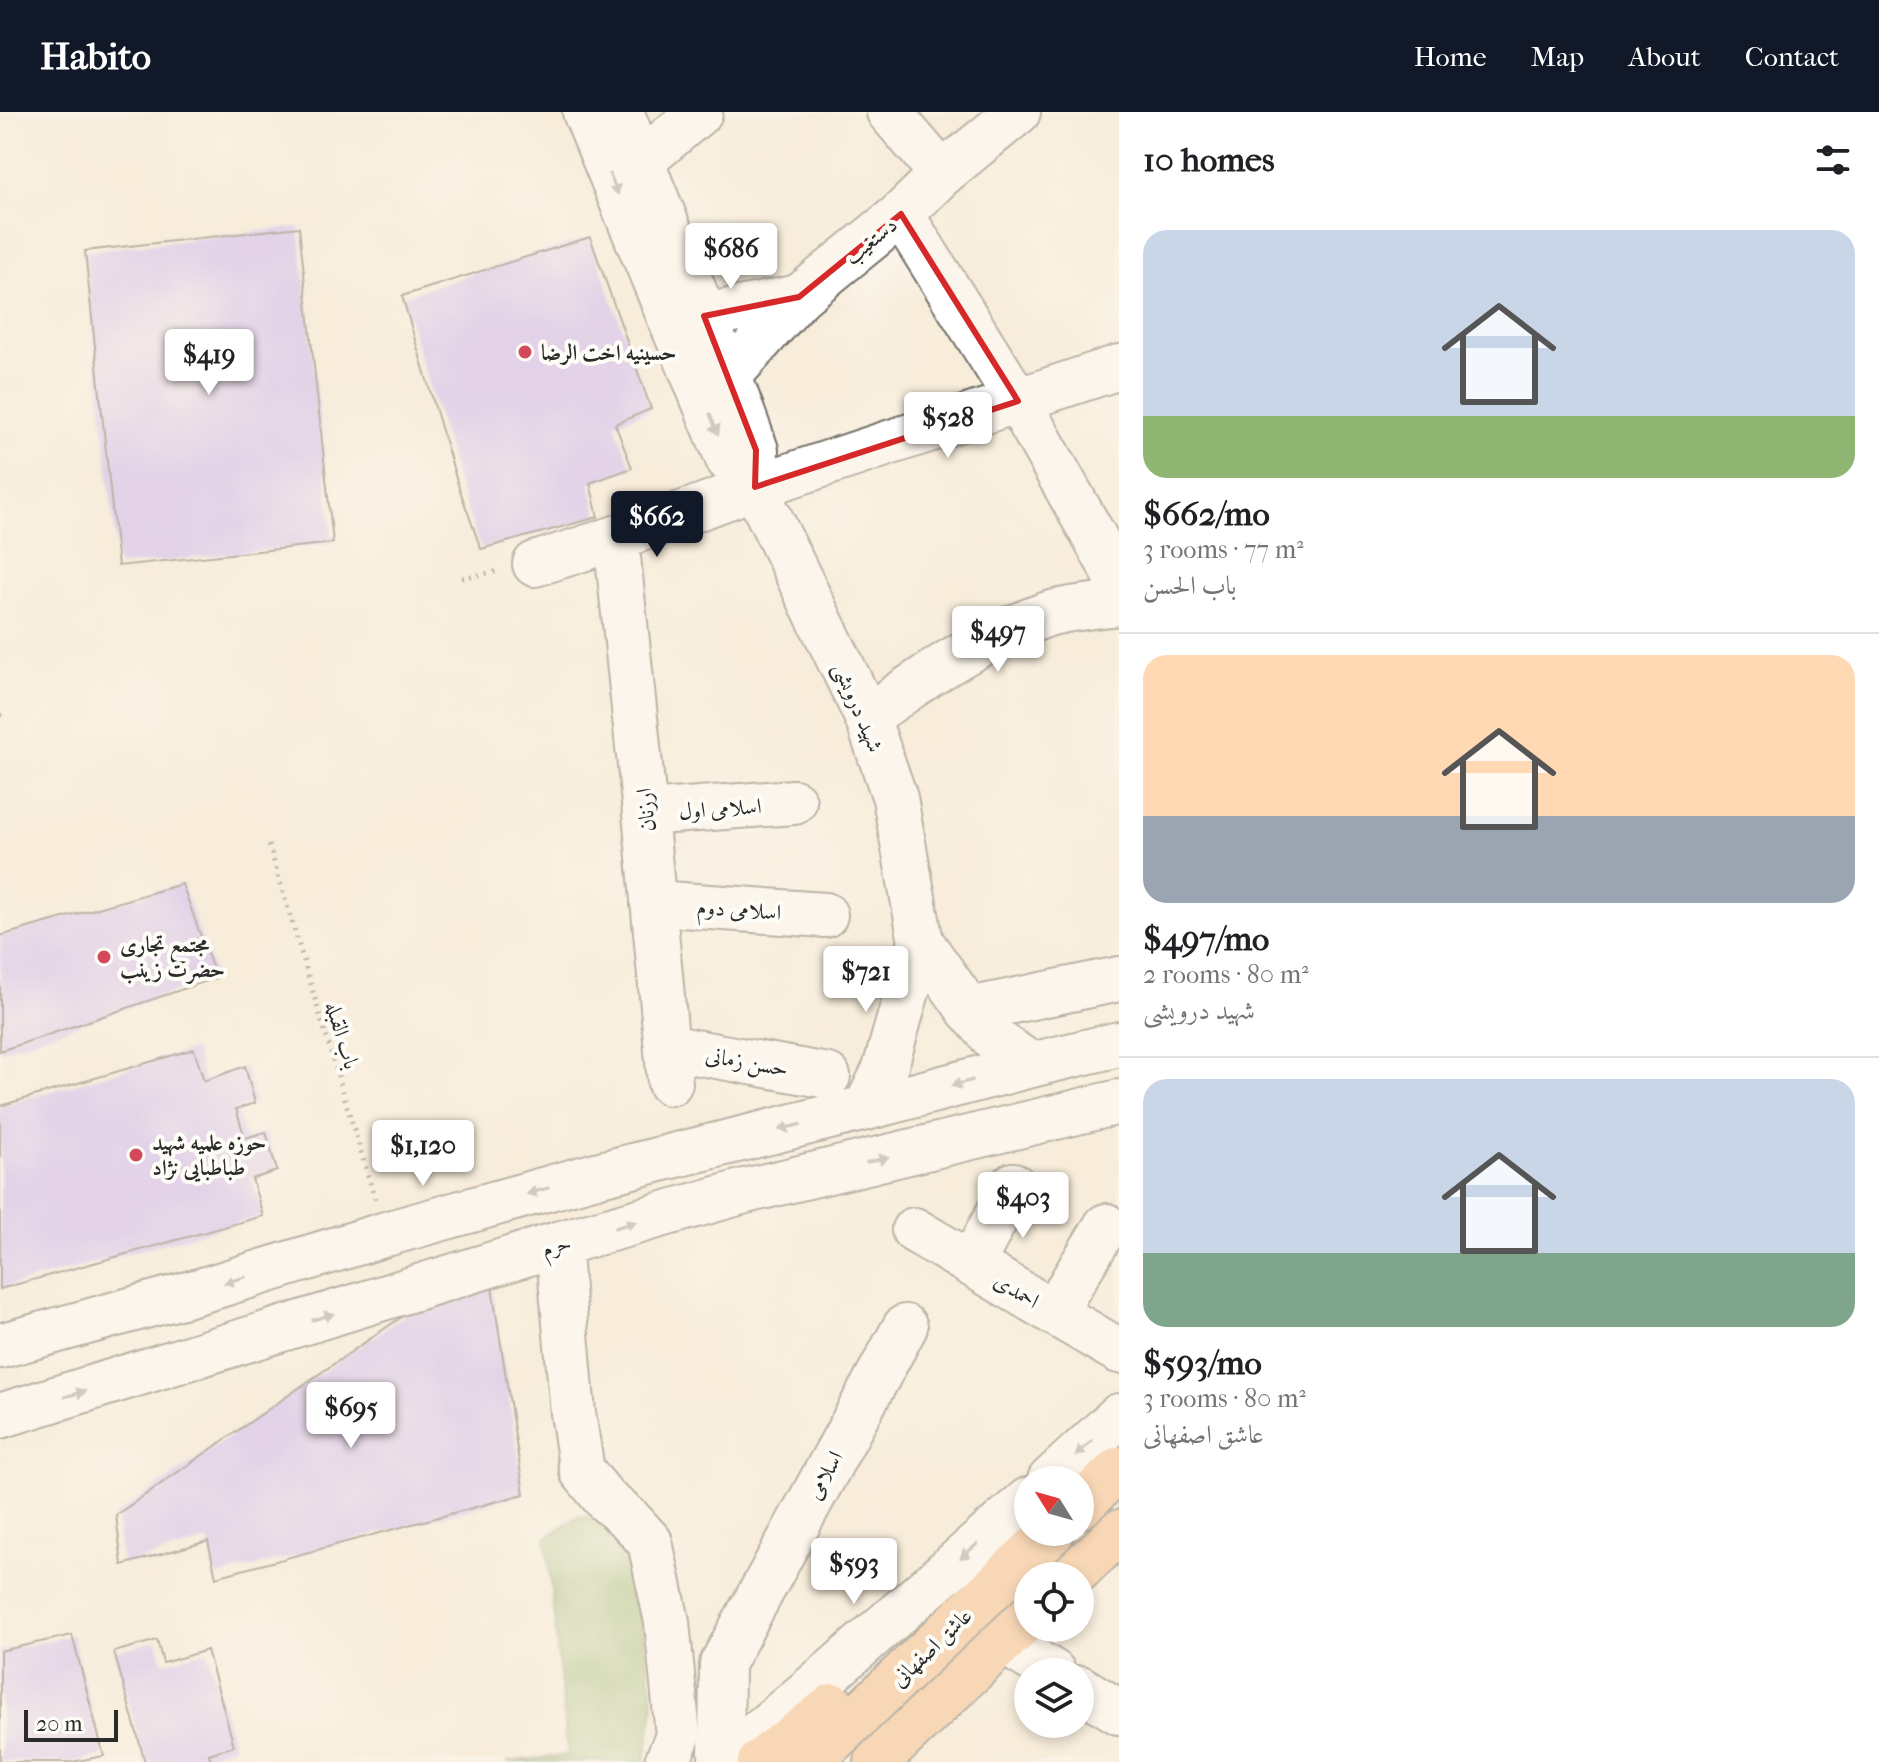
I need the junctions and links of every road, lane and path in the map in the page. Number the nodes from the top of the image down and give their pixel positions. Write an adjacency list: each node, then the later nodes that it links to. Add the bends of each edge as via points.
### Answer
1 (585, 112): 14 (street, شهید درویشی, one-way to 14, via 728,459)
2 (621, 112): 6 (street, شهید درویشی)
3 (700, 112): 6 (street)
4 (889, 112): 7 (street)
5 (1018, 112): 7 (street, دستغیب)
6 (642, 161): 10 (street, شهید درویشی)
7 (942, 174): 8 (street, دستغیب)
8 (901, 214): 9 (street, دستغیب); 13 (street)
9 (799, 297): 10 (street); 12 (street, دستغیب)
10 (704, 316): 12 (street, شهید درویشی)
11 (1119, 367): 13 (street)
12 (729, 376): 14 (street, شهید درویشی, via 756,450)
13 (1018, 401): 14 (street); 17 (street)
14 (755, 487): 15 (street); 19 (street, شهید درویشی)
15 (616, 538): 16 (street); 21 (street, ارزنان)
16 (535, 564)
17 (1119, 581)
18 (1119, 603): 19 (street, via 1048,614 987,641)
19 (867, 717): 25 (street, شهید درویشی, via 895,798)
20 (794, 802): 21 (street, اسلامی اول)
21 (645, 813): 23 (street, ارزنان)
22 (269, 845): 37 (path, باب القبله)
23 (653, 903): 24 (street, اسلامی دوم); 29 (street, ارزنان)
24 (825, 915)
25 (921, 942): 27 (street, شهید درویشی); 33 (street, شهید درویشی, via 885,1069)
26 (1119, 979): 27 (street)
27 (969, 1010): 30 (street, شهید درویشی, via 995,1040)
28 (1119, 1044): 30 (street)
29 (669, 1065): 31 (street, حسن زمانی)
30 (1031, 1065): 33 (street, one-way to 33)
31 (828, 1076)
32 (1119, 1102): 38 (street, حرم, one-way to 32, via 745,1191)
33 (866, 1108): 37 (street, one-way to 37)
34 (1013, 1185): 39 (street)
35 (1106, 1226): 40 (street)
36 (914, 1230): 39 (street, احمدی)
37 (386, 1234): 42 (street, one-way to 42)
38 (558, 1244): 44 (street, حرم, one-way to 38); 56 (street, via 582,1471 650,1542 656,1568 678,1736)
39 (972, 1264): 40 (street, احمدی)
40 (1054, 1312): 43 (street, احمدی)
41 (905, 1327): 57 (street, اسلامی, via 722,1664)
42 (0, 1346)
43 (1119, 1351)
44 (0, 1416)
45 (1119, 1416): 46 (street, one-way to 46)
46 (1065, 1466)
47 (1119, 1469): 48 (main road)
48 (1094, 1493)
49 (1014, 1512): 57 (street, one-way to 57)
50 (1037, 1546): 51 (main road, عاشق اصفهانی)
51 (1007, 1574): 58 (main road); 59 (main road, عاشق اصفهانی)
52 (1014, 1634): 60 (main road, عاشق اصفهانی)
53 (1014, 1635): 61 (main road)
54 (1094, 1697): 55 (street)
55 (1119, 1712)
56 (667, 1762)
57 (722, 1762)
58 (760, 1762)
59 (810, 1762)
60 (877, 1762)
61 (898, 1762)

